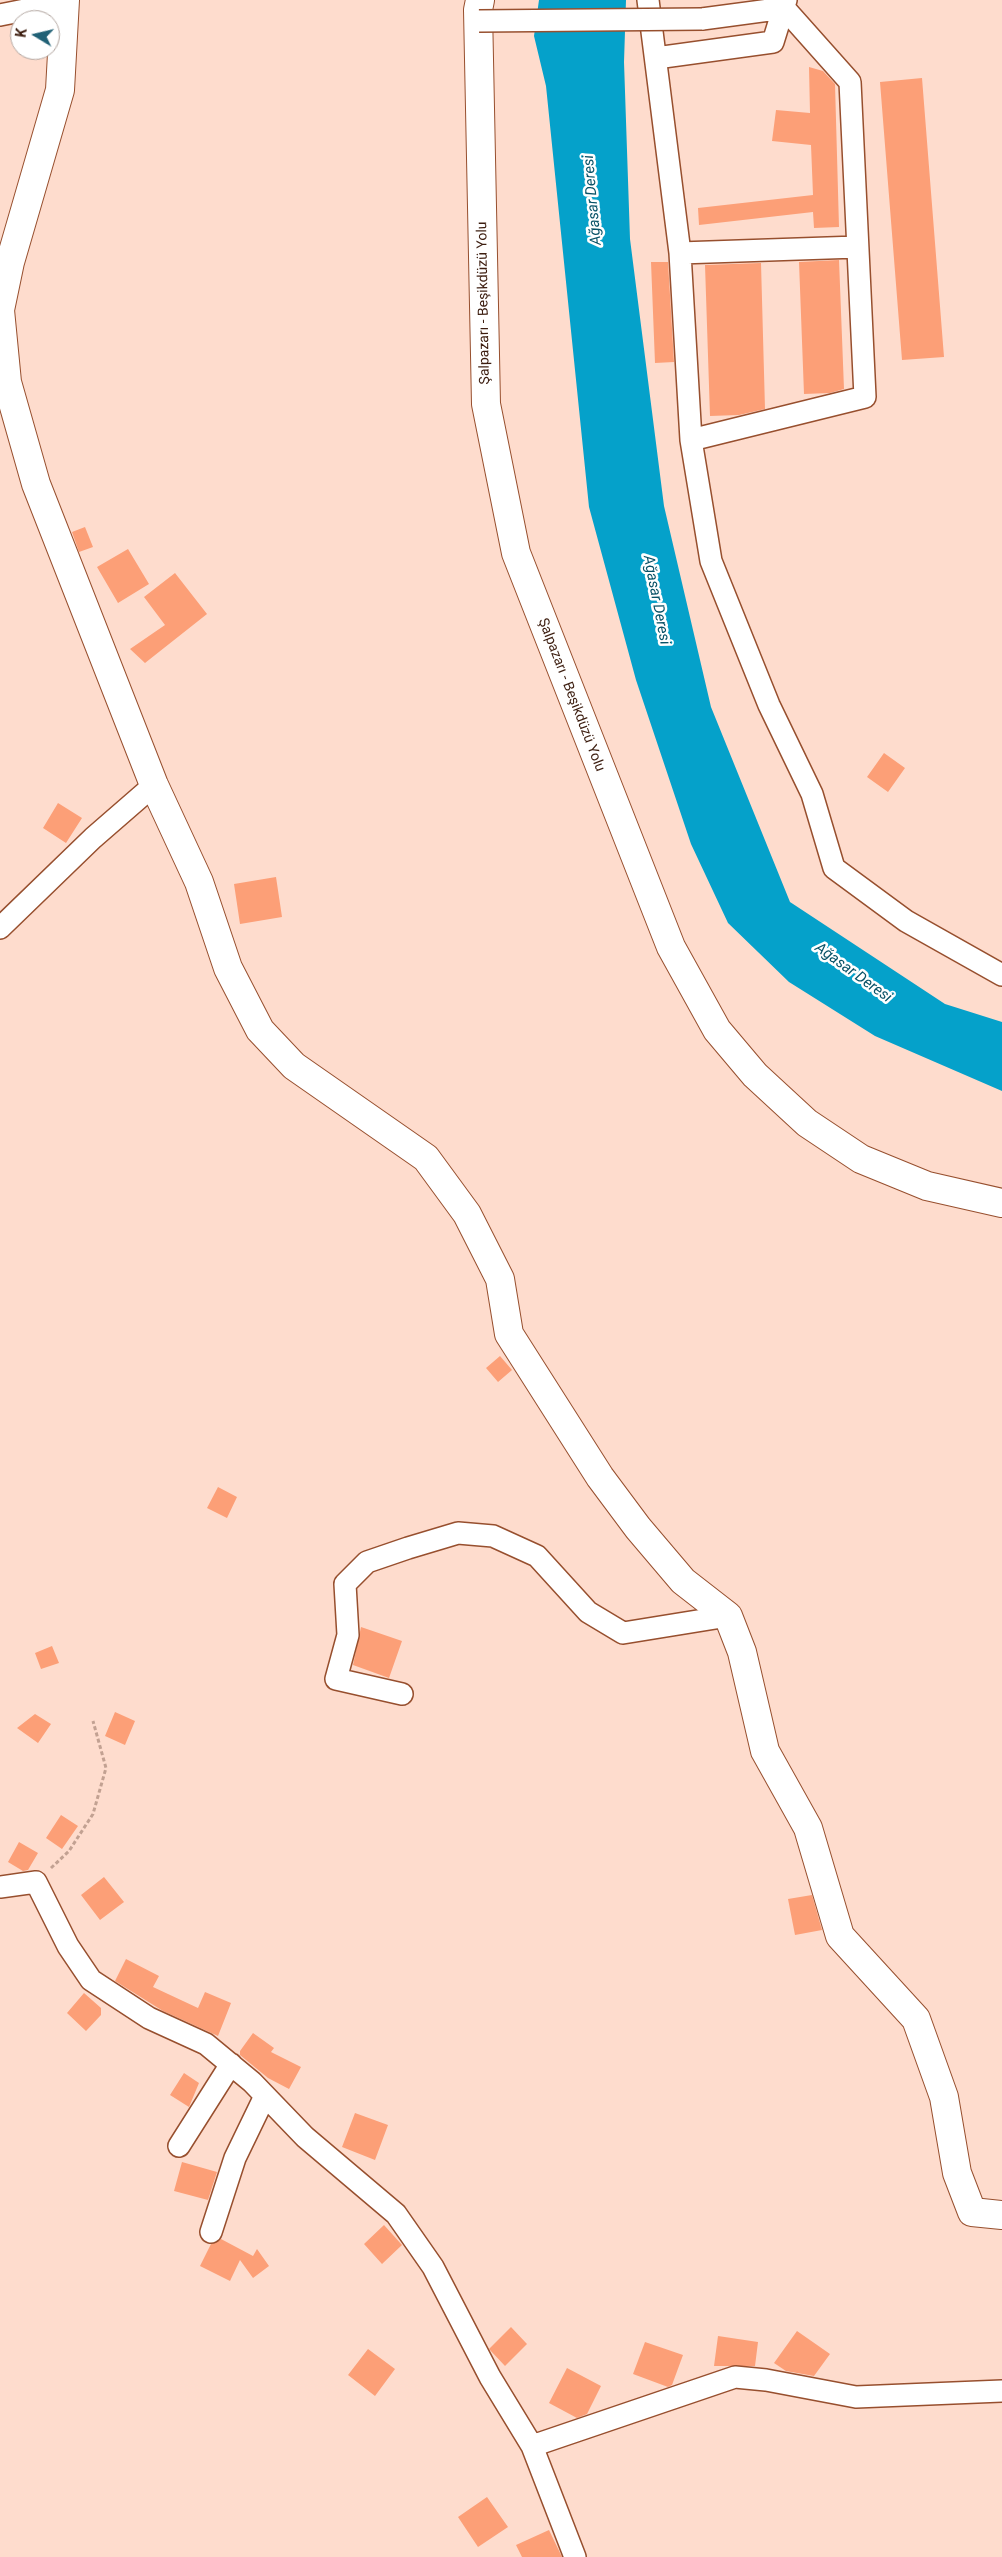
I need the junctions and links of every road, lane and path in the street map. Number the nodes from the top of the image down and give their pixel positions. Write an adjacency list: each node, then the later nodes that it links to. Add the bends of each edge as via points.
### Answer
1 (648, 0): 6 (street)
2 (65, 1): 5 (street); 9 (street, via 60,90)
3 (782, 3): 4 (street, bridge, via 702,19); 6 (street, via 773,42); 7 (street, via 850,82)
4 (479, 11): 15 (street, Şalpazarı - Beşikdüzü Yolu, via 486,404 516,553 671,947 718,1030 756,1075 807,1123 861,1159 927,1186)
5 (0, 16)
6 (656, 58): 8 (street)
7 (858, 247): 8 (street); 11 (street, via 865,397)
8 (680, 253): 11 (street)
9 (5, 260): 10 (street)
10 (0, 310): 12 (street, via 7,382 36,484)
11 (691, 440): 14 (street, via 712,561 769,705 812,794 834,868 906,921)
12 (154, 785): 13 (street, via 93,838); 16 (street, via 199,882 228,968 260,1030 294,1066 426,1158 467,1214 500,1279 509,1334 600,1477 683,1581)
13 (0, 928)
14 (1002, 975)
15 (1002, 1203)
16 (728, 1616): 17 (street, via 623,1633 588,1612 537,1556 493,1536 458,1533 367,1562 346,1584 348,1635 336,1679); 24 (street, via 742,1652 764,1751 808,1828 840,1936 916,2019 944,2097 957,2173 972,2212)
17 (402, 1694)
18 (93, 1721): 19 (path, via 106,1768 93,1814 69,1851)
19 (36, 1882): 20 (street); 21 (street, via 68,1946 91,1980 149,2018 206,2044)
20 (0, 1887)
21 (230, 2064): 22 (street); 23 (street)
22 (265, 2096): 25 (street, via 235,2158); 27 (street, via 305,2138 396,2214 433,2267 490,2377)
23 (179, 2146)
24 (1002, 2215)
25 (210, 2232)
26 (1002, 2391): 27 (street, via 856,2397 735,2377)
27 (532, 2446): 28 (street)
28 (574, 2557)

